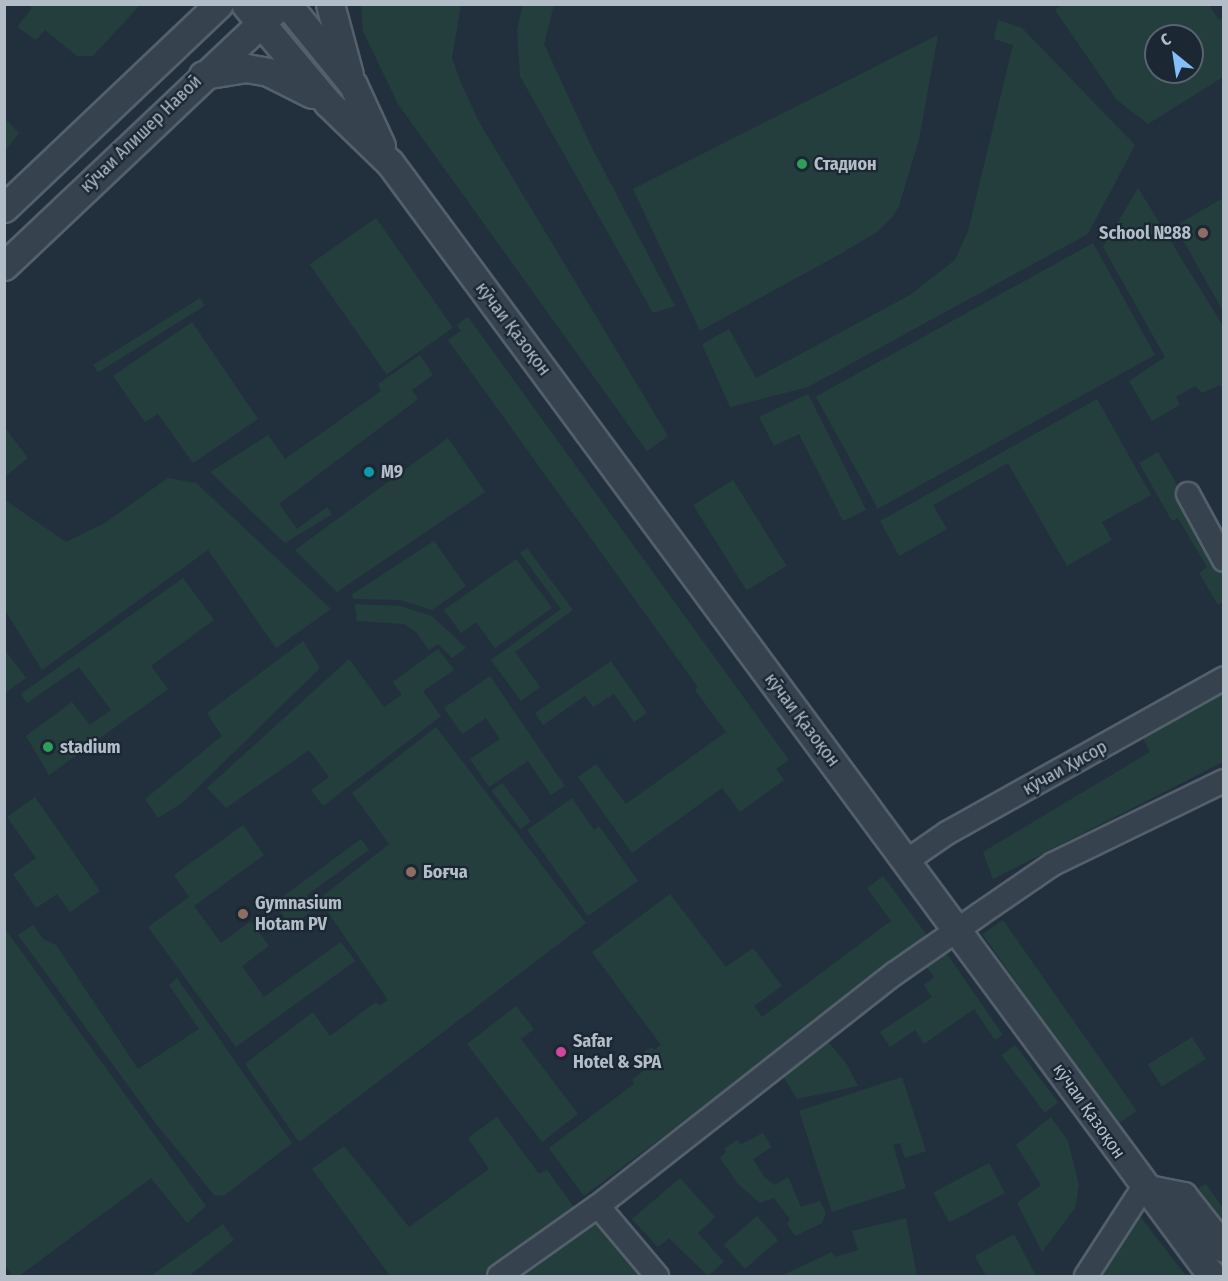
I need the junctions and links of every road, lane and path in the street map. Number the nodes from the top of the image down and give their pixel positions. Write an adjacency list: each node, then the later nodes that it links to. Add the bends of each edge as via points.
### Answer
1 (219, 4): 10 (street)
2 (280, 4): 5 (street, кӯчаи Алишер Навоӣ)
3 (287, 4): 7 (street, кӯчаи Қазоқон)
4 (330, 4): 7 (street)
5 (253, 14): 6 (street, кӯчаи Алишер Навоӣ); 8 (street, кӯчаи Қазоқон)
6 (203, 75): 8 (street, via 246,68 268,72); 11 (street, кӯчаи Алишер Навоӣ)
7 (352, 85): 9 (street, кӯчаи Қазоқон)
8 (328, 103): 9 (street, кӯчаи Қазоқон)
9 (390, 164): 16 (street, кӯчаи Қазоқон)
10 (4, 208)
11 (4, 266)
12 (1188, 494): 13 (street)
13 (1224, 560)
14 (1224, 678): 16 (street, кӯчаи Ҳисор, via 947,833)
15 (1224, 782): 17 (street, via 1053,864)
16 (908, 860): 17 (street, кӯчаи Қазоқон)
17 (959, 930): 18 (street, кӯчаи Қазоқон); 19 (street, via 894,974)
18 (1143, 1188): 20 (street, via 1183,1196); 23 (street); 24 (street, via 1166,1241); 25 (street, кӯчаи Қазоқон)
19 (598, 1206): 21 (street); 22 (street)
20 (1224, 1248)
21 (499, 1276)
22 (657, 1276)
23 (1086, 1276)
24 (1191, 1276)
25 (1212, 1276)

